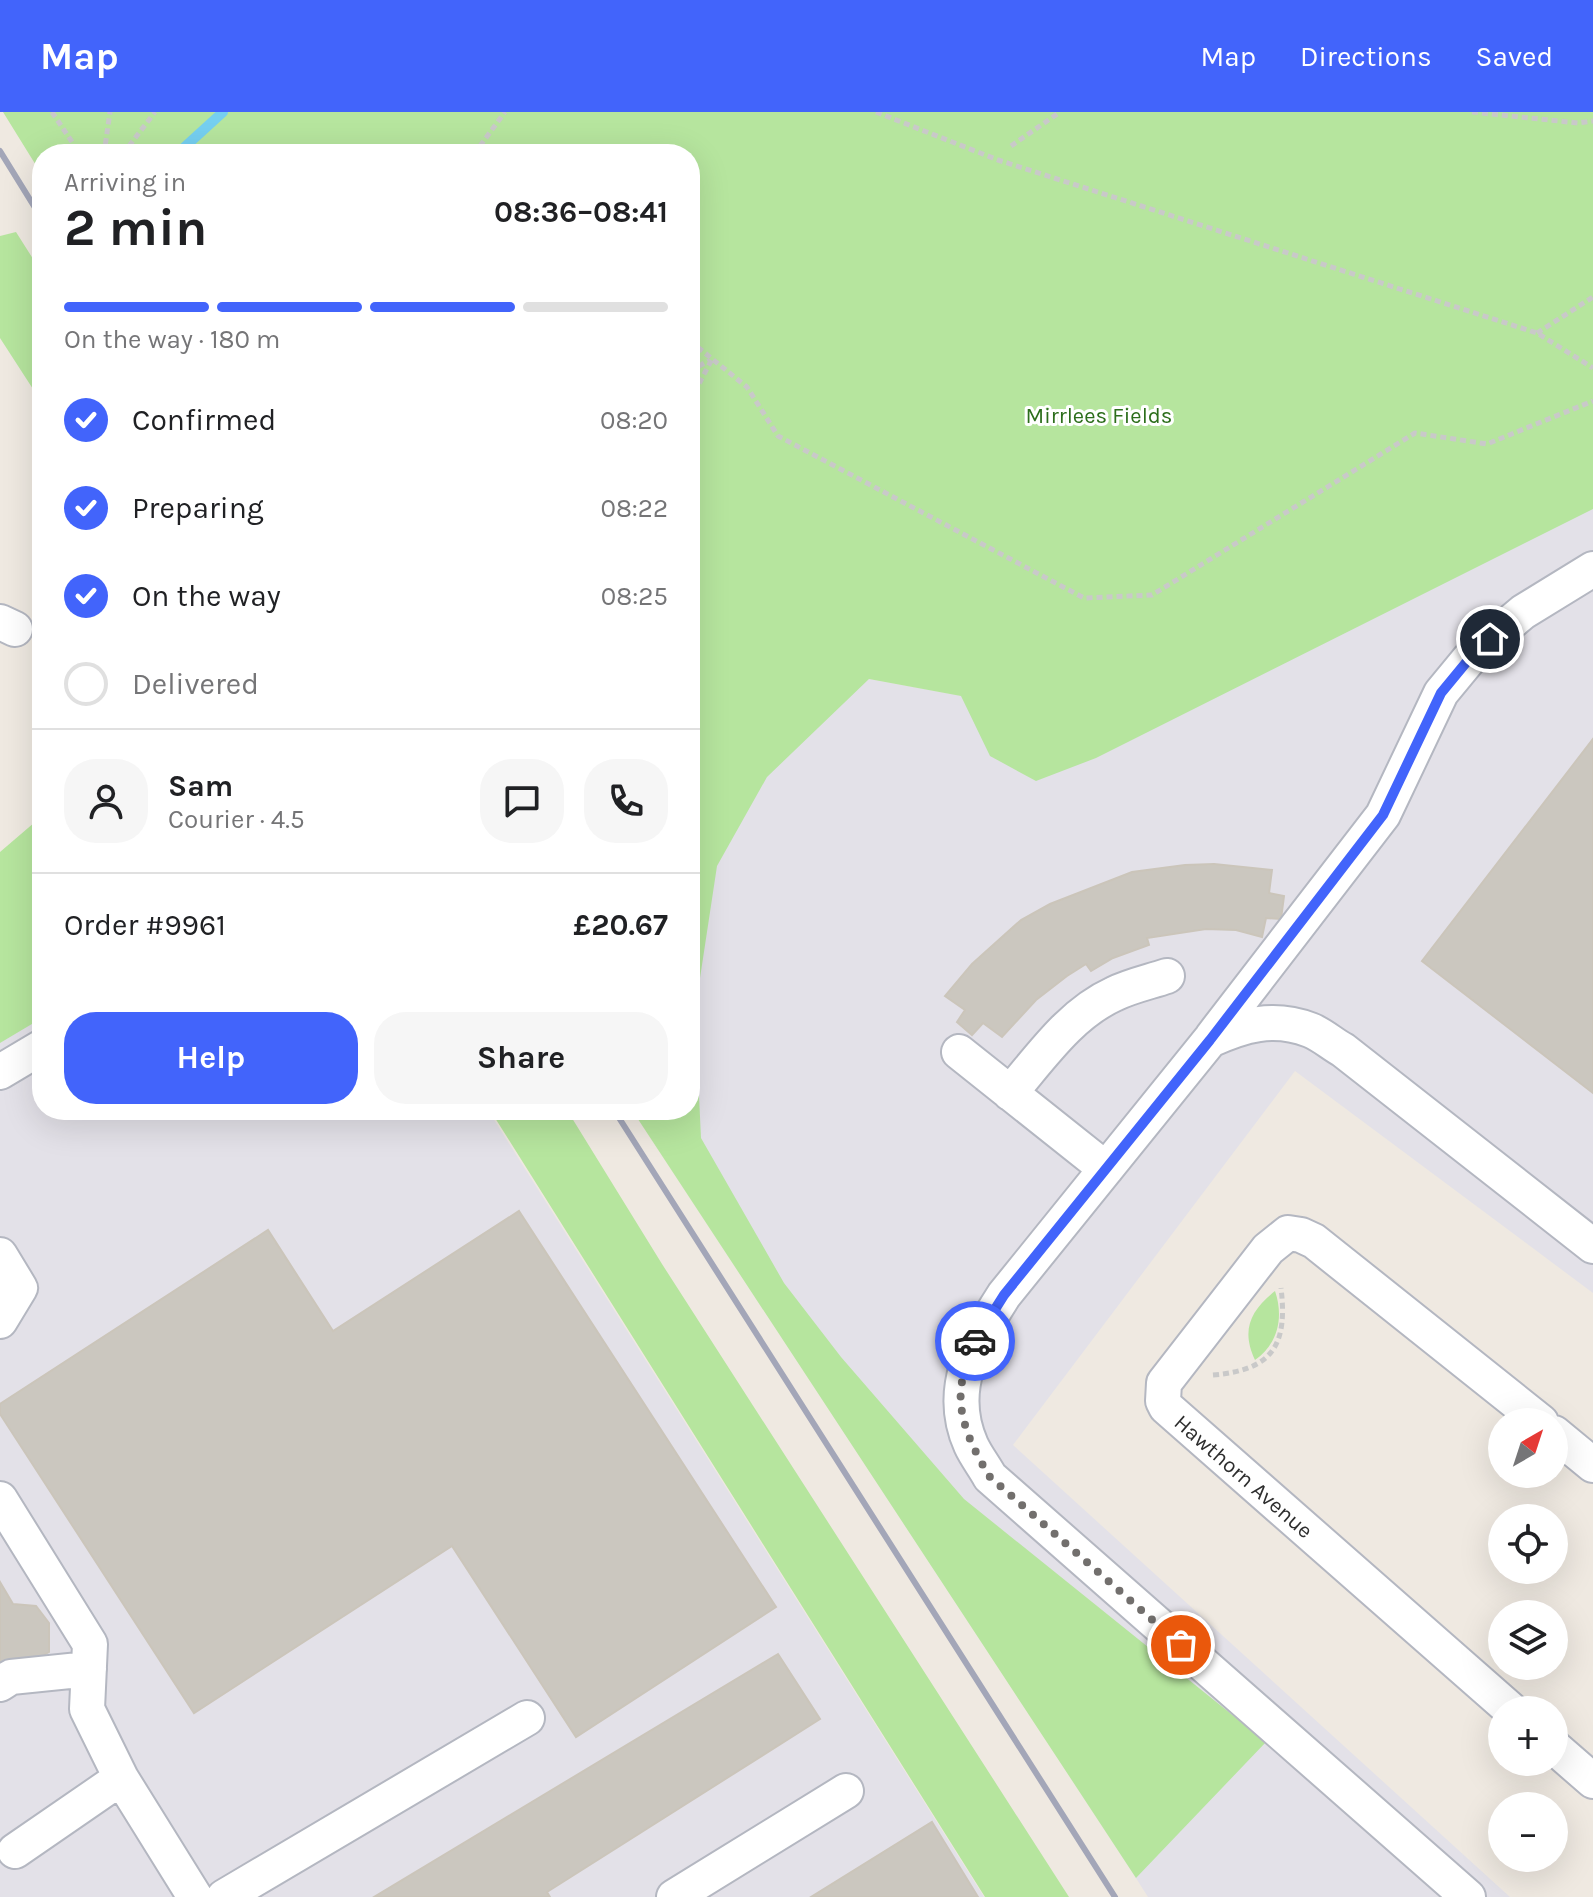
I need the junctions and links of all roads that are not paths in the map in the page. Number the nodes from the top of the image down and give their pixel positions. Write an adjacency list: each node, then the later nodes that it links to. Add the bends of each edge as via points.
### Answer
1 (1593, 569): 3 (street, via 1523,612 1474,653 1441,693 1383,815)
2 (1167, 976): 7 (street, via 1112,994 1090,1009 1063,1030)
3 (1210, 1040): 8 (street); 9 (street, via 1243,1025 1275,1023 1310,1030 1343,1050)
4 (959, 1052): 7 (street)
5 (32, 1053): 6 (street)
6 (0, 1072)
7 (1010, 1093): 8 (street)
8 (1106, 1169): 28 (street, via 1004,1295 976,1339 962,1379 970,1444 990,1477)
9 (1593, 1246)
10 (0, 1255): 11 (street, via 20,1288)
11 (0, 1321)
12 (1523, 1408): 18 (street, Hawthorn Avenue, via 1314,1241 1288,1233 1268,1249 1164,1383 1166,1407)
13 (1568, 1444): 14 (street)
14 (1593, 1465)
15 (0, 1499): 16 (street, via 90,1644)
16 (89, 1669): 17 (street, via 11,1677); 21 (street, via 87,1709)
17 (0, 1684)
18 (1495, 1696)
19 (527, 1718): 26 (street)
20 (1568, 1759): 22 (street)
21 (121, 1778): 24 (street); 25 (street)
22 (1593, 1781)
23 (846, 1791): 27 (street)
24 (15, 1851)
25 (195, 1897)
26 (224, 1897)
27 (674, 1897)
28 (1468, 1897)

